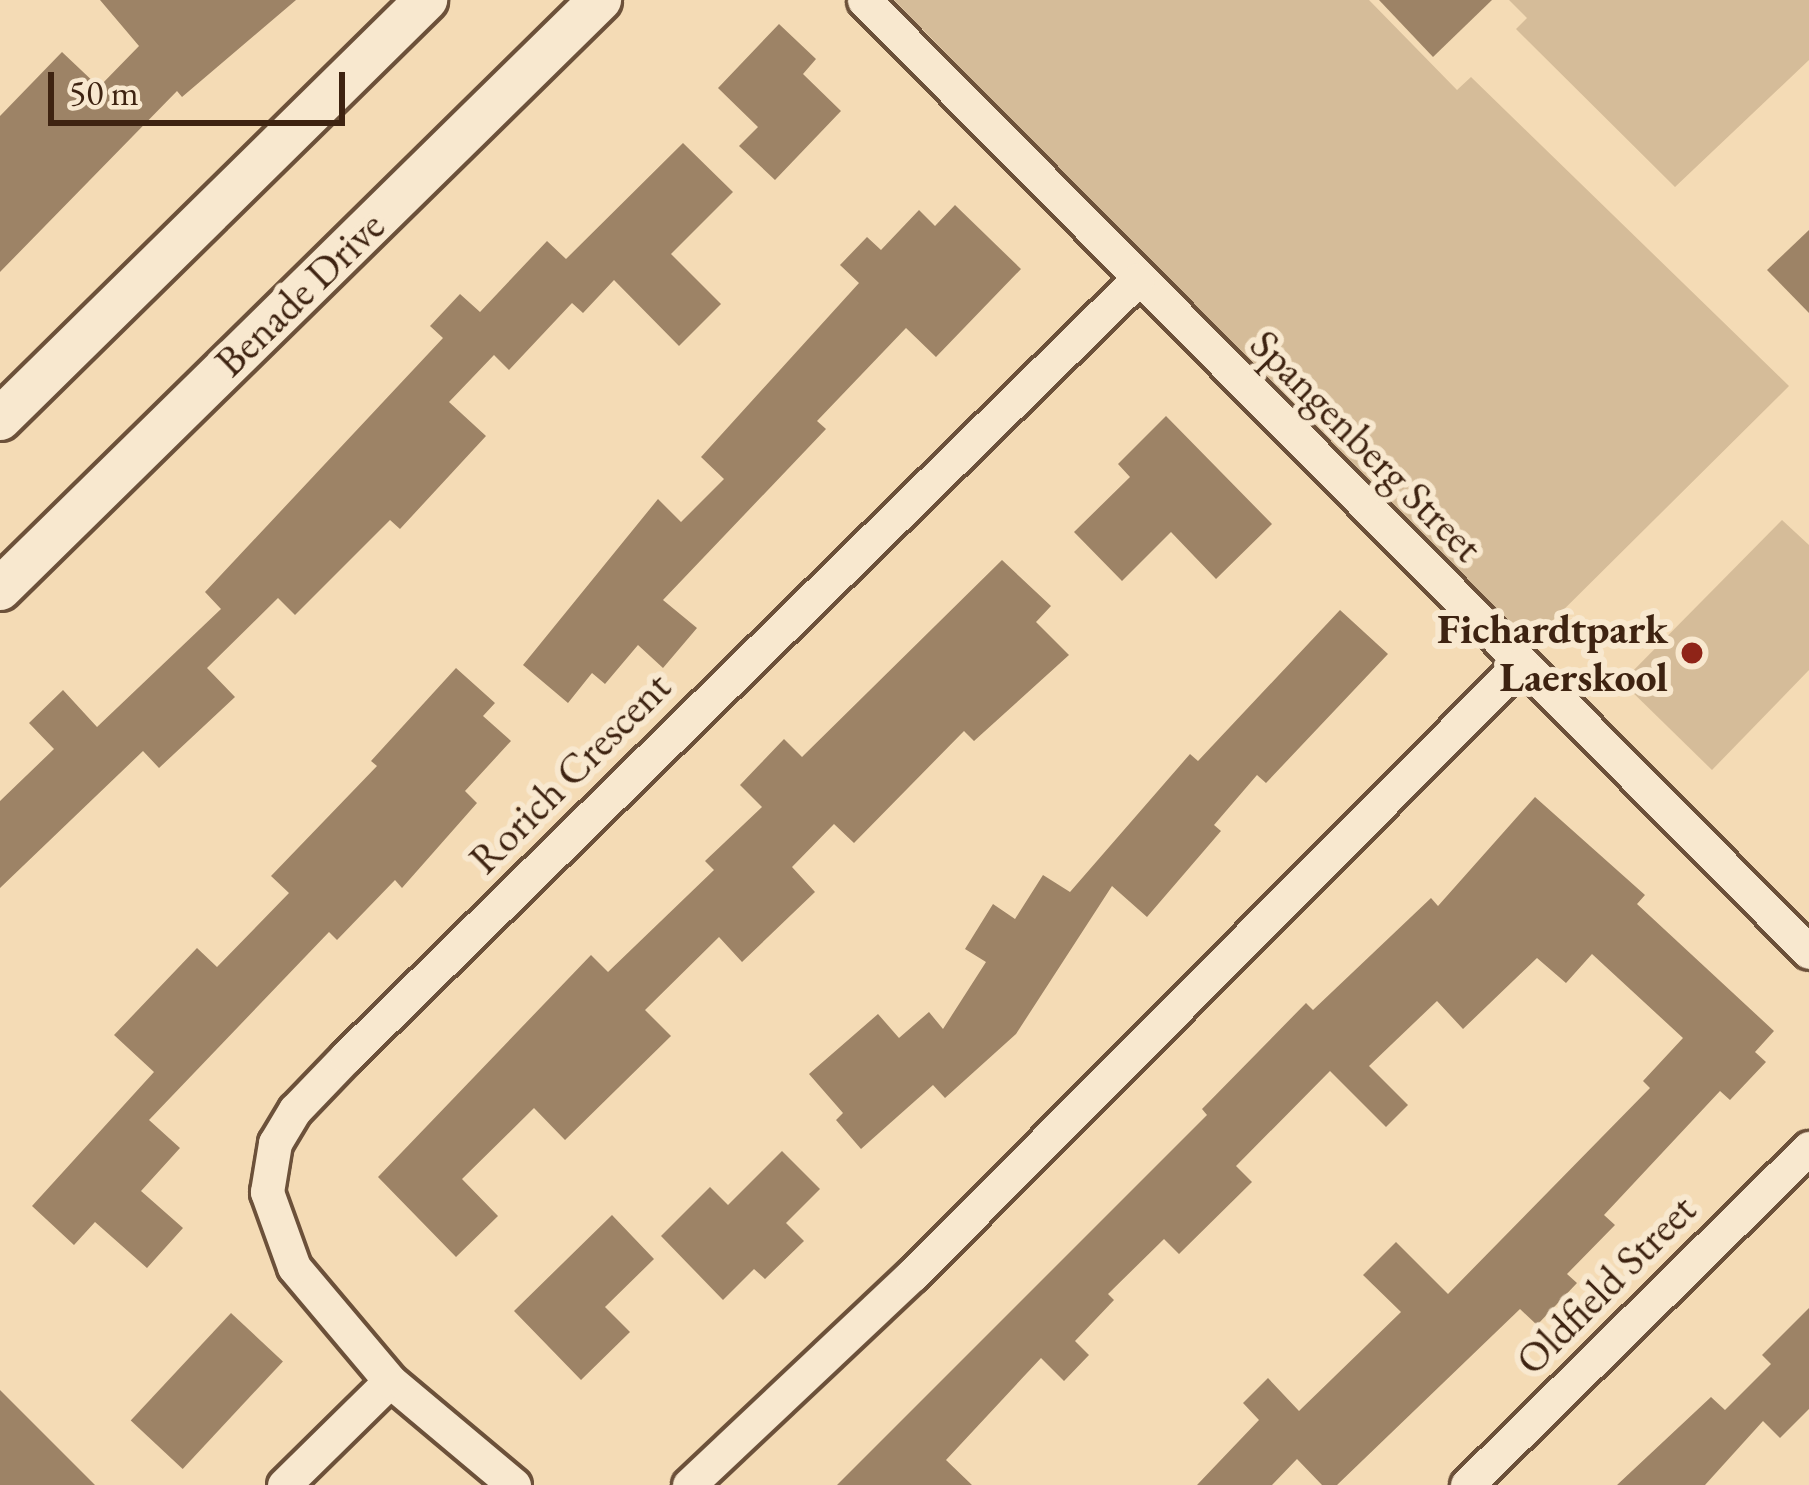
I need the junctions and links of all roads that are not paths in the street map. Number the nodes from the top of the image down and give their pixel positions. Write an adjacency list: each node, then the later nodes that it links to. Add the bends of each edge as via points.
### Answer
1 (426, 0): 5 (street)
2 (600, 0): 6 (street, Benade Drive)
3 (864, 0): 4 (street, Spangenberg Street)
4 (1137, 280): 7 (street, Spangenberg Street); 10 (street, Rorich Crescent, via 295,1110 268,1167 274,1226 294,1267)
5 (0, 419)
6 (0, 589)
7 (1520, 664): 8 (street, Spangenberg Street); 13 (street, via 979,1209)
8 (1809, 952)
9 (1809, 1148): 14 (street, Oldfield Street)
10 (390, 1381): 11 (street); 12 (street, Rorich Crescent)
11 (284, 1485)
12 (514, 1485)
13 (689, 1485)
14 (1466, 1485)

